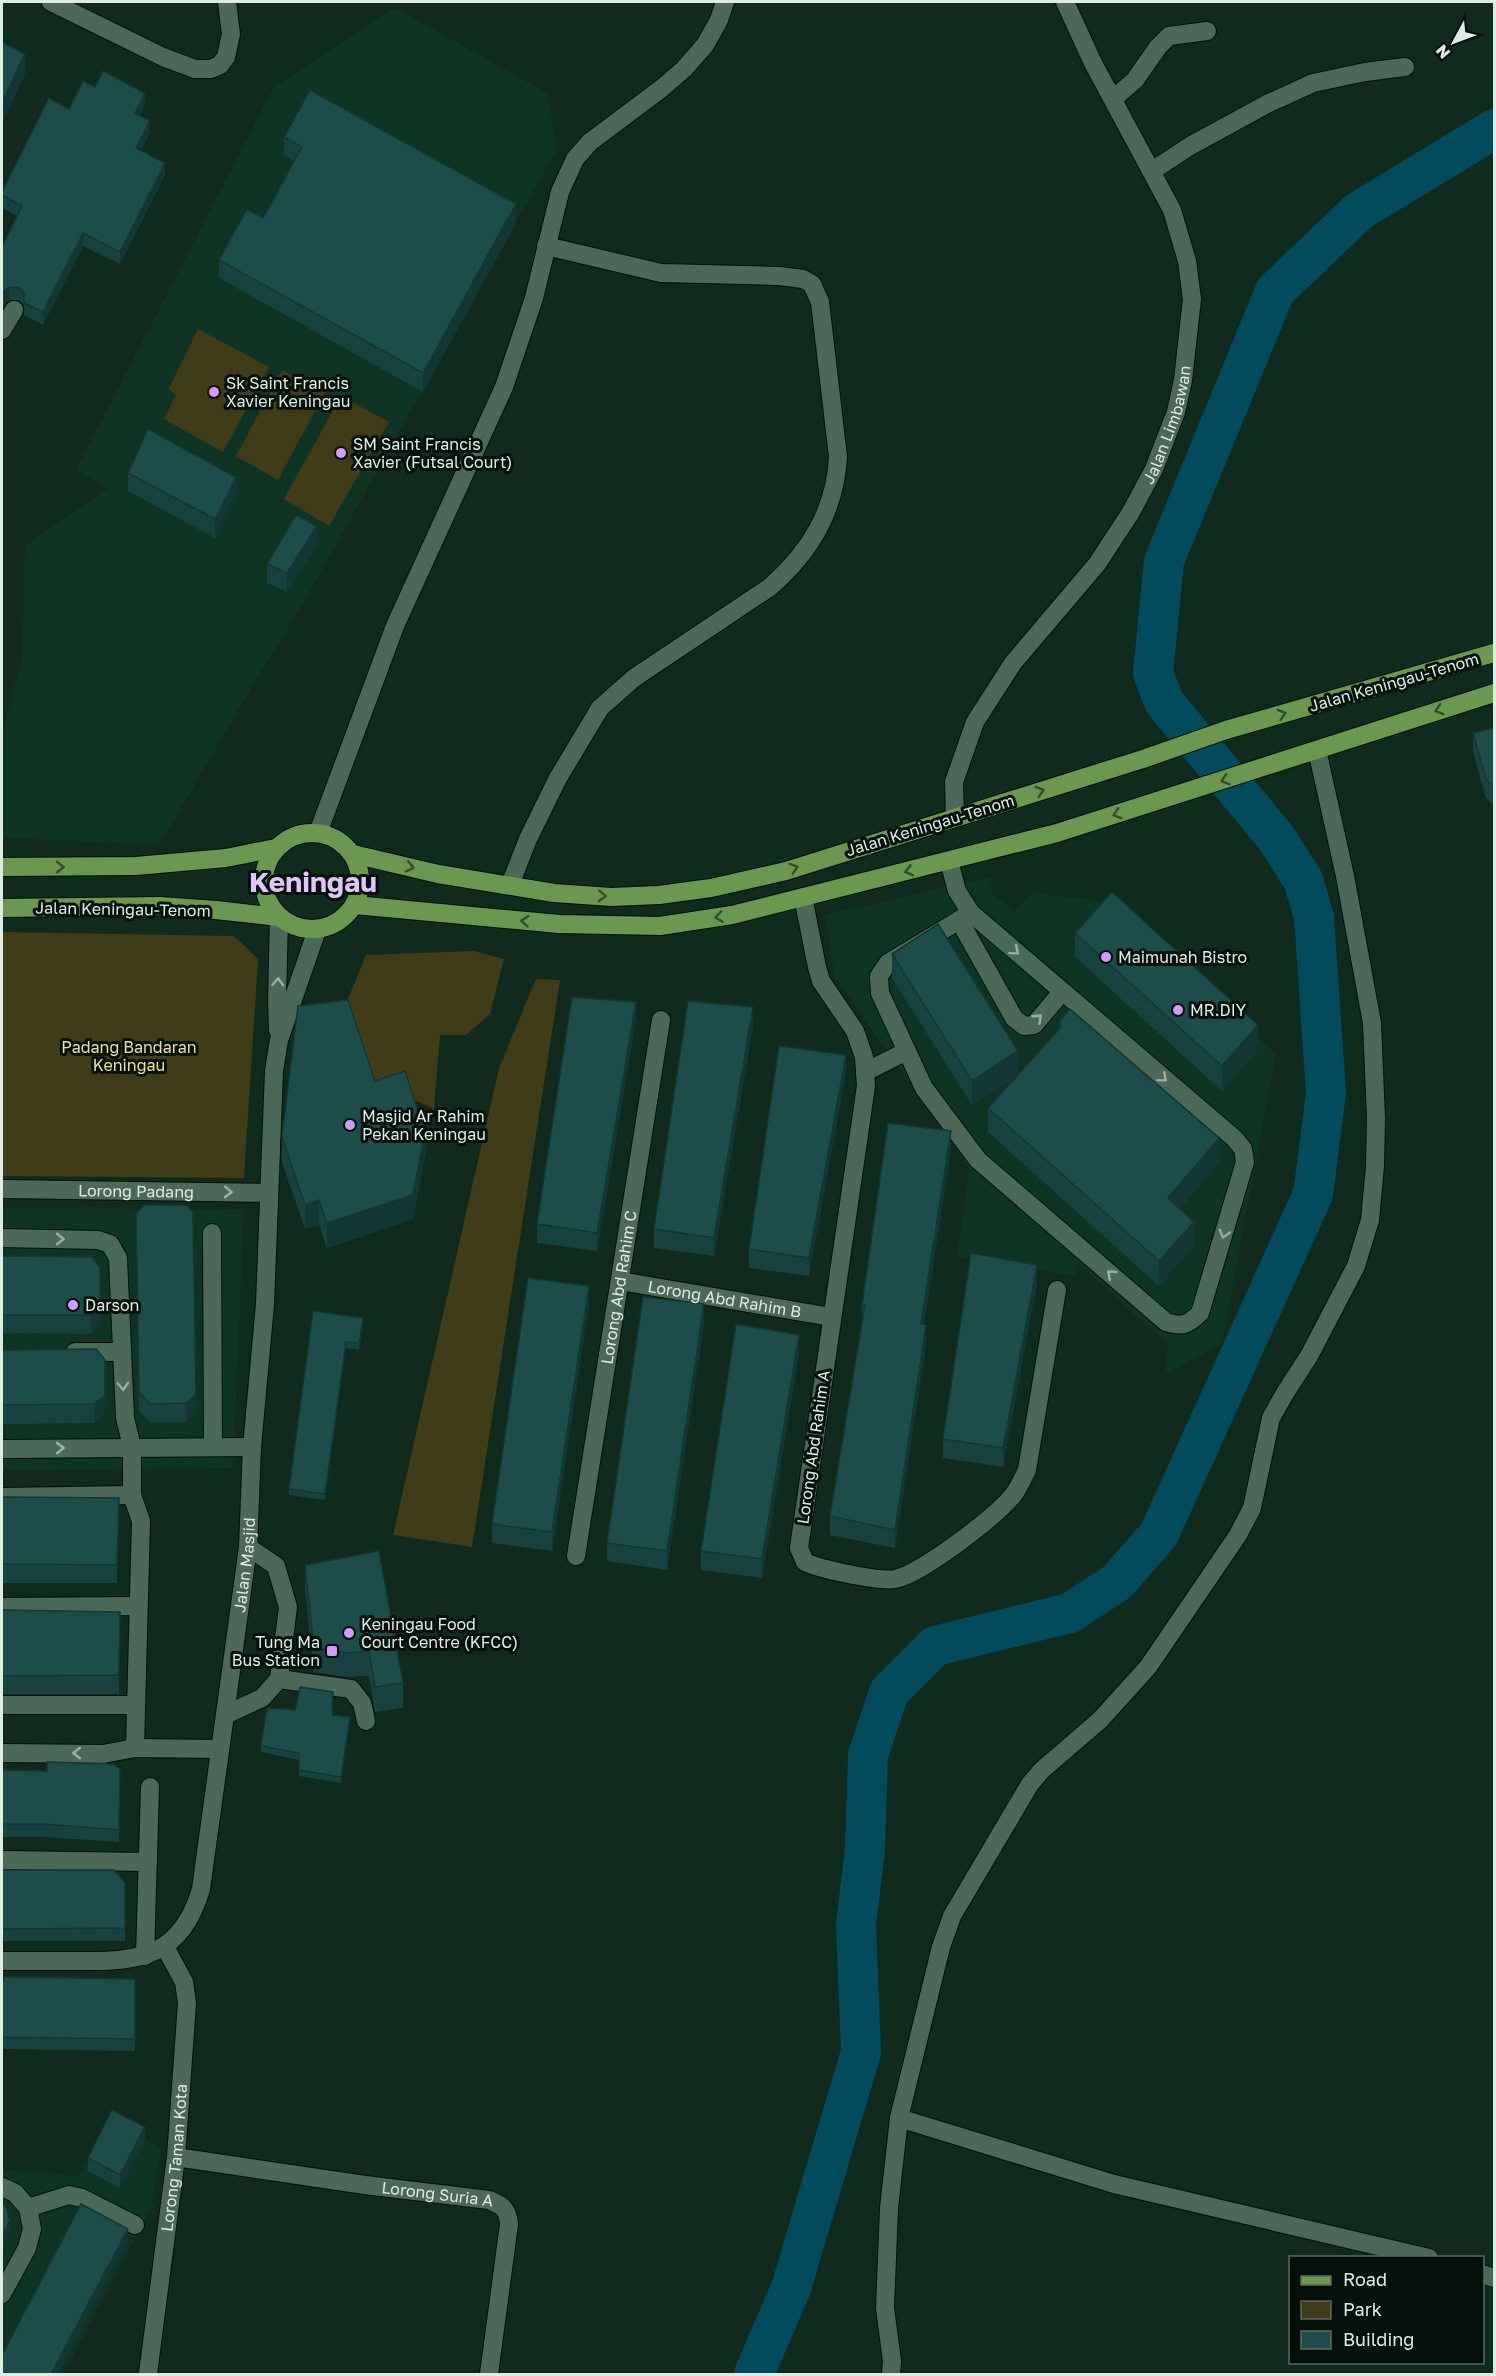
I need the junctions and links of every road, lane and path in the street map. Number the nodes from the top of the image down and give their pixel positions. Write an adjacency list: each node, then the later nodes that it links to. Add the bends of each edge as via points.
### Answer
1 (51, 2): 2 (street, via 195,69 211,69 226,57 231,34)
2 (226, 2)
3 (725, 2): 9 (street, via 705,45 684,69 590,142 575,159 560,192)
4 (1065, 2): 7 (street, Jalan Limbawan)
5 (1207, 31): 7 (street, via 1169,36 1135,80)
6 (1406, 67): 8 (street, via 1313,83 1190,146)
7 (1113, 99): 8 (street, Jalan Limbawan)
8 (1152, 171): 15 (street, Jalan Limbawan, via 1172,210 1187,261 1192,299 1176,412 1154,469 1120,530 1097,564 1013,663 975,722 954,782)
9 (546, 246): 16 (street, via 534,297 504,387 395,626); 21 (street, via 661,273 779,276 812,284 820,302 837,477 820,526 789,570 770,587 634,678 600,708 558,778)
10 (14, 310): 11 (street)
11 (2, 330)
12 (1494, 653): 15 (main road, Jalan Keningau-Tenom, one-way to 12, via 1226,730)
13 (1494, 693): 14 (main road, one-way to 14)
14 (1317, 750): 19 (main road, one-way to 19, via 1057,833); 66 (street, via 1372,1023 1375,1166 1370,1220 1356,1266 1271,1418 1252,1508 1238,1535 1148,1667 1100,1720 1030,1784 952,1916)
15 (955, 817): 21 (main road, Jalan Keningau-Tenom, one-way to 15, via 611,897 711,888 786,871)
16 (318, 833): 17 (main road, via 289,838); 18 (main road, via 343,844)
17 (276, 848): 20 (main road, one-way to 17, via 136,866 226,858); 26 (main road, via 267,861 264,883 269,905)
18 (353, 854): 21 (main road, Jalan Keningau-Tenom, one-way to 21, via 438,874); 23 (main road, via 360,880)
19 (949, 861): 22 (main road, one-way to 22); 25 (street)
20 (2, 867)
21 (510, 885)
22 (803, 897): 23 (main road, one-way to 23, via 732,915 660,926 559,924); 32 (street, Lorong Abd Rahim A, via 821,981 855,1031)
23 (355, 905): 27 (main road, via 339,922)
24 (2, 908): 26 (main road, Jalan Keningau-Tenom, via 160,906)
25 (965, 916): 28 (street, one-way to 28); 28 (street, one-way to 28, via 1014,1018 1024,1026 1034,1025); 31 (street, via 888,963 879,976 880,993)
26 (279, 917): 27 (main road, via 290,925); 30 (street, one-way to 26)
27 (317, 930): 30 (street)
28 (1062, 992): 31 (street, one-way to 31, via 1243,1149 1245,1162 1200,1313 1189,1324 1166,1322 978,1160 924,1088)
29 (661, 1020): 37 (street, Lorong Abd Rahim C)
30 (279, 1040): 34 (street, Jalan Masjid)
31 (907, 1052): 32 (street)
32 (865, 1072): 39 (street, Lorong Abd Rahim A)
33 (2, 1189): 34 (street, Lorong Padang, one-way to 34)
34 (268, 1193): 44 (street, Jalan Masjid, via 265,1304)
35 (212, 1233): 43 (street)
36 (2, 1238): 41 (street, one-way to 41, via 98,1240 110,1244 118,1258)
37 (620, 1281): 39 (street, Lorong Abd Rahim B); 49 (street, Lorong Abd Rahim C)
38 (1057, 1290): 39 (street, Lorong Abd Rahim A, via 1027,1470 1015,1493 994,1515 915,1572 893,1579 819,1569 805,1562 799,1548)
39 (831, 1317)
40 (61, 1352): 41 (street)
41 (121, 1352): 42 (street, one-way to 42, via 125,1418)
42 (132, 1447): 43 (street); 45 (street, one-way to 42); 46 (street)
43 (213, 1447): 44 (street)
44 (252, 1447): 48 (street, Jalan Masjid)
45 (2, 1449)
46 (132, 1495): 47 (street); 50 (street, via 141,1521)
47 (2, 1497)
48 (248, 1547): 52 (street, via 276,1566 288,1607); 55 (street, Jalan Masjid)
49 (576, 1556)
50 (138, 1606): 51 (street); 54 (street)
51 (2, 1607)
52 (279, 1679): 55 (street, via 262,1698); 56 (street, via 351,1689 362,1703)
53 (2, 1705): 54 (street)
54 (135, 1705): 57 (street)
55 (225, 1715): 58 (street, Jalan Masjid)
56 (366, 1721)
57 (135, 1748): 58 (street); 59 (street, one-way to 59, via 104,1754)
58 (220, 1749): 63 (street, Jalan Masjid, via 195,1912)
59 (2, 1753)
60 (150, 1786): 62 (street)
61 (2, 1860): 62 (street)
62 (148, 1862): 64 (street)
63 (165, 1947): 64 (street, Jalan Masjid); 67 (street, Lorong Taman Kota, via 184,1982 187,2003)
64 (145, 1956): 65 (street, Jalan Masjid, via 120,1962)
65 (2, 1960)
66 (899, 2118): 71 (street, via 1114,2184); 75 (street, via 889,2208 885,2308)
67 (176, 2157): 73 (street, Lorong Taman Kota); 74 (street, Lorong Suria A, via 489,2200 506,2210 508,2224)
68 (2, 2187): 69 (street, via 15,2193)
69 (28, 2208): 70 (street, via 69,2195); 72 (street, via 32,2229 27,2248)
70 (135, 2225)
71 (1420, 2256)
72 (2, 2294)
73 (148, 2374)
74 (489, 2374)
75 (891, 2374)

